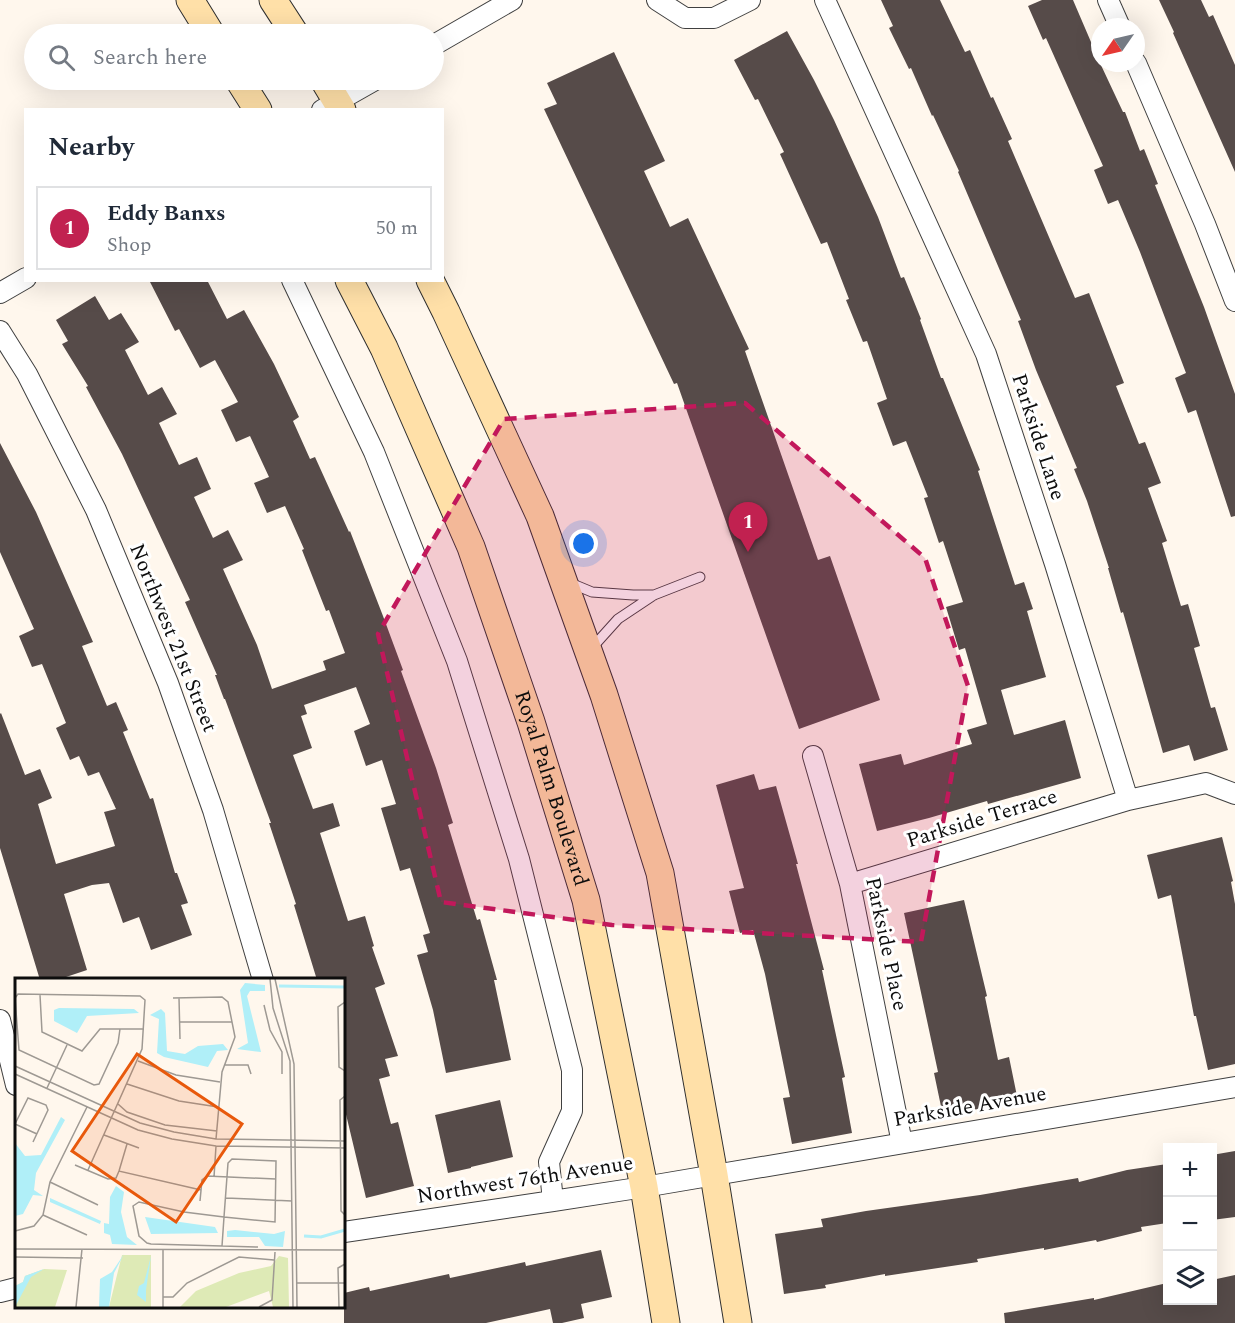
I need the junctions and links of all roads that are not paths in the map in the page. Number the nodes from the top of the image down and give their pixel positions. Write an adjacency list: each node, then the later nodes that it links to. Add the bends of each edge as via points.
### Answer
1 (190, 0): 9 (main road)
2 (273, 0): 10 (main road)
3 (512, 0): 11 (street)
4 (657, 0): 5 (street, via 685,18 714,18)
5 (750, 0)
6 (825, 0): 30 (street, Parkside Lane, via 986,354)
7 (1108, 0): 8 (street)
8 (1116, 18)
9 (205, 24)
10 (289, 24)
11 (444, 39)
12 (1140, 72): 22 (street)
13 (245, 90): 16 (main road)
14 (354, 90): 15 (street)
15 (332, 100)
16 (257, 108)
17 (24, 280): 21 (street)
18 (293, 282): 39 (street, via 374,452 457,661 519,859 572,1070 572,1111 549,1162)
19 (350, 282): 38 (main road, Royal Palm Boulevard, via 384,348 471,547 531,722 586,900)
20 (431, 282): 25 (main road, via 540,516)
21 (0, 293)
22 (1235, 301)
23 (0, 331): 32 (street, Northwest 21st Street, via 27,374 96,510 168,683 213,810)
24 (700, 577): 26 (lane)
25 (563, 579): 26 (lane, via 592,592); 27 (main road)
26 (654, 595): 27 (lane, via 618,619)
27 (589, 652): 37 (main road, via 660,873)
28 (813, 756): 31 (street, Parkside Place)
29 (1235, 794): 30 (street, via 1206,783)
30 (1128, 800): 31 (street, Parkside Terrace)
31 (850, 884): 36 (street, Parkside Place)
32 (262, 978)
33 (0, 1020): 34 (street)
34 (15, 1081)
35 (1235, 1087): 36 (street, Parkside Avenue)
36 (902, 1143): 37 (street, Parkside Avenue)
37 (714, 1175): 38 (street, Northwest 76th Avenue); 44 (main road)
38 (644, 1187): 39 (street, Northwest 76th Avenue); 43 (main road, Royal Palm Boulevard)
39 (552, 1202): 40 (street, Northwest 76th Avenue)
40 (345, 1232)
41 (15, 1288): 42 (street)
42 (0, 1292)
43 (666, 1323)
44 (738, 1323)

